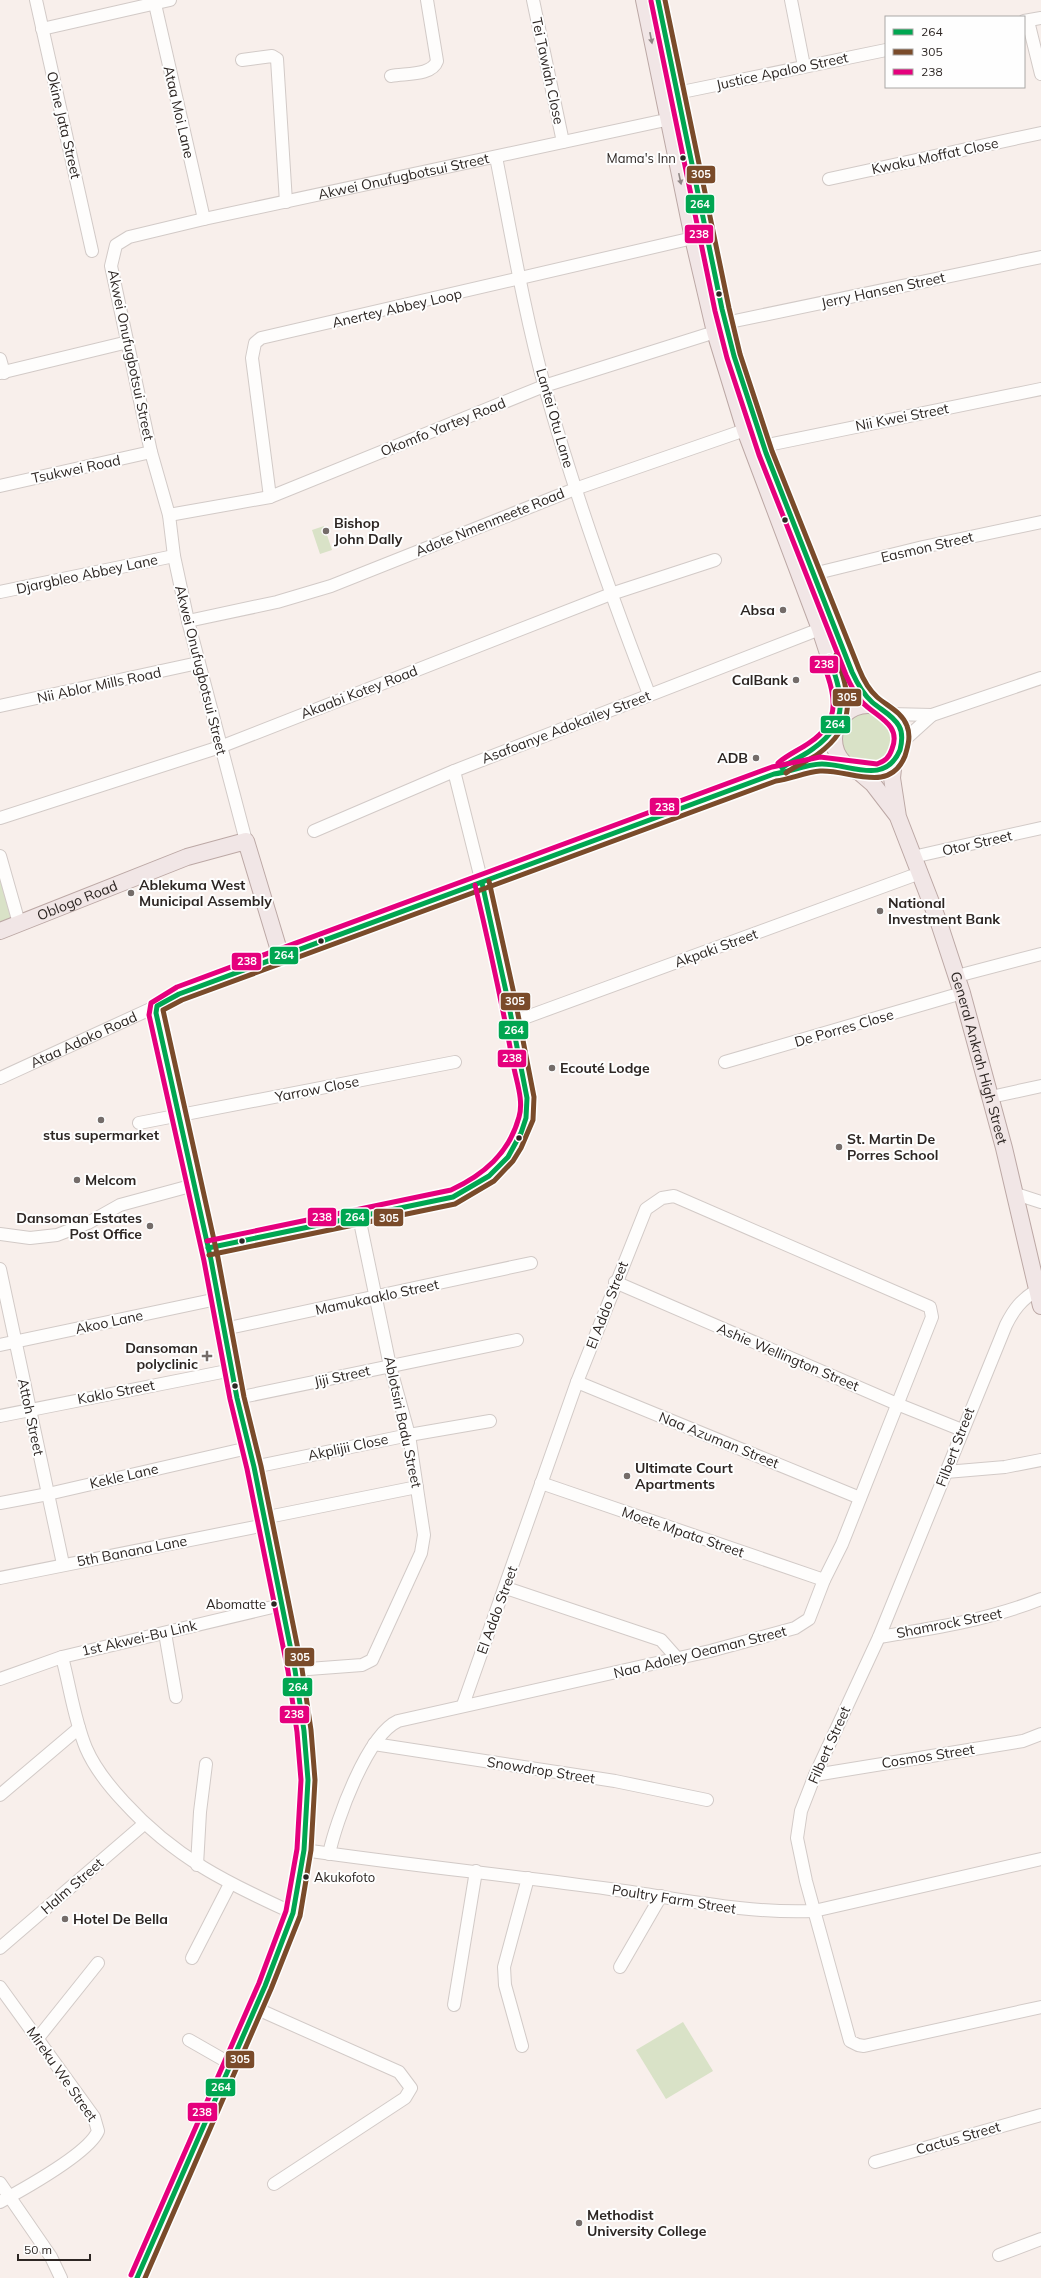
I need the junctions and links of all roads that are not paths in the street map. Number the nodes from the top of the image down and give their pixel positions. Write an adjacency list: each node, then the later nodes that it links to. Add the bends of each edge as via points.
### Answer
1 (36, 0): 11 (street, Okine Jata Street)
2 (170, 0): 8 (street)
3 (427, 0): 16 (street, via 437,61 435,66 430,70)
4 (533, 0): 20 (street, Tei Tawiah Close)
5 (644, 0): 18 (main road, one-way to 18)
6 (658, 0): 17 (main road)
7 (791, 0): 14 (street)
8 (155, 4): 11 (street); 24 (street, Ataa Moi Lane)
9 (1041, 18): 10 (street)
10 (1026, 21): 15 (street)
11 (42, 29): 26 (street, Okine Jata Street)
12 (885, 50): 14 (street, Justice Apaloo Street)
13 (242, 60): 23 (street, via 272,56 277,59)
14 (804, 66): 17 (street, Justice Apaloo Street)
15 (1041, 74)
16 (391, 76)
17 (677, 93): 18 (main road)
18 (675, 118): 20 (street, Akwei Onufugbotsui Street); 25 (main road, one-way to 25); 29 (main road)
19 (1041, 133): 22 (street, Kwaku Moffat Close)
20 (563, 142): 21 (street, Akwei Onufugbotsui Street)
21 (496, 156): 23 (street, Akwei Onufugbotsui Street); 28 (street, Lantei Otu Lane)
22 (829, 179)
23 (286, 202): 24 (street, Akwei Onufugbotsui Street)
24 (204, 219): 30 (street, Akwei Onufugbotsui Street, via 129,237 116,246 111,266)
25 (693, 238): 28 (street, Anertey Abbey Loop); 29 (main road)
26 (92, 250)
27 (1041, 257): 29 (street, Jerry Hansen Street)
28 (521, 280): 33 (street, Lantei Otu Lane); 40 (street, Anertey Abbey Loop, via 261,338 254,343 252,358)
29 (720, 327): 33 (street, Okomfo Yartey Road); 35 (main road); 36 (main road)
30 (128, 342): 32 (street); 37 (street, Akwei Onufugbotsui Street)
31 (0, 359): 32 (street)
32 (2, 373)
33 (544, 386): 39 (street, Lantei Otu Lane); 40 (street, Okomfo Yartey Road)
34 (1041, 389): 36 (street, Nii Kwei Street)
35 (745, 430): 39 (street, Adote Nmenmeete Road); 49 (main road)
36 (763, 446): 45 (main road)
37 (152, 452): 38 (street, Tsukwei Road); 41 (street, Akwei Onufugbotsui Street)
38 (0, 486)
39 (575, 489): 47 (street, Lantei Otu Lane); 48 (street, Adote Nmenmeete Road, via 331,586 277,602)
40 (270, 498): 41 (street, Okomfo Yartey Road)
41 (169, 515): 43 (street, Akwei Onufugbotsui Street)
42 (1041, 522): 45 (street, Easmon Street)
43 (174, 556): 46 (street, Djargbleo Abbey Lane); 48 (street, Akwei Onufugbotsui Street)
44 (715, 560): 47 (street, Akaabi Kotey Road)
45 (813, 574): 54 (main road, via 863,693)
46 (0, 592)
47 (611, 594): 52 (street, Lantei Otu Lane); 59 (street, Akaabi Kotey Road)
48 (188, 621): 50 (street, Akwei Onufugbotsui Street)
49 (820, 629): 52 (street, Asafoanye Adokailey Street); 57 (main road, via 841,695)
50 (198, 663): 53 (street, Nii Ablor Mills Road); 59 (street, Akwei Onufugbotsui Street)
51 (1041, 678): 56 (street)
52 (649, 694): 62 (street, Asafoanye Adokailey Street)
53 (0, 706)
54 (876, 706): 55 (main road); 57 (main road, via 865,705 855,708 846,713)
55 (890, 714): 56 (street); 58 (main road, via 899,725)
56 (932, 715): 58 (street)
57 (837, 725): 61 (main road, via 834,741 836,751); 63 (main road, Ataa Adoko Road, via 815,748)
58 (901, 743): 60 (main road)
59 (220, 747): 65 (street, Akaabi Kotey Road); 68 (street, Akwei Onufugbotsui Street)
60 (894, 759): 61 (main road, via 881,770 870,772); 64 (main road, General Ankrah High Street, via 892,778)
61 (854, 769): 63 (main road, Ataa Adoko Road, via 820,764); 64 (main road, General Ankrah High Street, via 873,784)
62 (454, 771): 67 (street, Asafoanye Adokailey Street); 72 (street)
63 (774, 774): 72 (main road, Ataa Adoko Road)
64 (898, 817): 70 (main road, General Ankrah High Street)
65 (0, 818)
66 (1041, 828): 70 (street, Otor Street)
67 (314, 831)
68 (246, 841): 73 (main road, Oblogo Road, via 187,857); 76 (main road, Akwei Onufugbotsui Street)
69 (0, 856): 73 (street)
70 (913, 857): 71 (main road, General Ankrah High Street)
71 (920, 873): 77 (main road, General Ankrah High Street); 80 (street, Akpaki Street)
72 (482, 883): 76 (main road, Ataa Adoko Road); 80 (main road)
73 (19, 923): 74 (main road, Oblogo Road)
74 (0, 931)
75 (1041, 954): 77 (street)
76 (281, 957): 79 (main road, Ataa Adoko Road, via 179,994)
77 (957, 976): 78 (main road, General Ankrah High Street)
78 (962, 993): 82 (street, De Porres Close); 85 (main road, General Ankrah High Street)
79 (157, 1006): 83 (street, Ataa Adoko Road); 86 (main road, via 156,1013)
80 (513, 1022): 91 (main road, via 526,1099 526,1117 516,1142 500,1167 487,1179 453,1197)
81 (455, 1062): 86 (street, Yarrow Close)
82 (725, 1062)
83 (0, 1078)
84 (1041, 1086): 85 (street)
85 (991, 1097): 89 (main road, General Ankrah High Street)
86 (179, 1116): 87 (street, Yarrow Close); 88 (main road)
87 (139, 1123)
88 (194, 1185): 92 (street, via 120,1204 88,1223 57,1235 30,1238); 93 (main road)
89 (1016, 1194): 90 (street); 98 (main road, General Ankrah High Street)
90 (1041, 1202)
91 (359, 1217): 93 (main road); 97 (street, Ablotsiri Badu Street)
92 (0, 1234)
93 (208, 1248): 99 (main road)
94 (530, 1263): 97 (street, Mamukaaklo Street)
95 (0, 1269): 103 (street, Attoh Street)
96 (615, 1282): 100 (street, El Addo Street, via 646,1208 662,1198 674,1196 841,1270 924,1303 930,1307); 107 (street, El Addo Street); 109 (street, Ashie Wellington Street)
97 (378, 1297): 101 (street, Mamukaaklo Street); 105 (street, Ablotsiri Badu Street)
98 (1039, 1298): 113 (street, Filbert Street, via 1022,1299 1013,1310)
99 (217, 1299): 101 (main road); 103 (street, Akoo Lane)
100 (932, 1317): 109 (street, Naa Adoley Oeaman Street)
101 (224, 1329): 106 (main road)
102 (517, 1340): 105 (street, Jiji Street)
103 (15, 1341): 104 (street, Akoo Lane); 110 (street, Attoh Street)
104 (0, 1345)
105 (390, 1366): 108 (street, Jiji Street); 114 (street, Ablotsiri Badu Street)
106 (232, 1370): 108 (main road); 110 (street, Kaklo Street)
107 (577, 1382): 119 (street, El Addo Street); 122 (street, Naa Azuman Street)
108 (237, 1398): 115 (main road)
109 (897, 1404): 113 (street, Ashie Wellington Street); 122 (street, Naa Adoley Oeaman Street)
110 (30, 1408): 111 (street, Kaklo Street); 121 (street, Attoh Street)
111 (0, 1416)
112 (490, 1421): 114 (street, Akplijii Close)
113 (962, 1430): 118 (street, Filbert Street)
114 (408, 1435): 117 (street, Akplijii Close); 120 (street, Ablotsiri Badu Street)
115 (248, 1448): 117 (main road); 121 (street, Kekle Lane)
116 (1041, 1460): 118 (street, via 1005,1467)
117 (254, 1467): 124 (main road)
118 (946, 1472): 132 (street, Filbert Street)
119 (541, 1483): 127 (street, Moete Mpata Street); 128 (street, El Addo Street)
120 (417, 1487): 124 (street, 5th Banana Lane); 135 (street, Ablotsiri Badu Street, via 424,1535 422,1553 372,1660 362,1664)
121 (48, 1494): 123 (street, Kekle Lane); 125 (street, Attoh Street)
122 (860, 1498): 127 (street, Naa Adoley Oeaman Street, via 842,1544)
123 (0, 1503)
124 (264, 1522): 125 (street, 5th Banana Lane); 130 (main road)
125 (63, 1564): 126 (street, 5th Banana Lane)
126 (0, 1578)
127 (824, 1580): 134 (street, Naa Adoley Oeaman Street, via 809,1619 795,1628)
128 (506, 1588): 134 (street, via 661,1640); 138 (street, El Addo Street)
129 (1041, 1599): 132 (street, Shamrock Street, via 1008,1612 946,1627)
130 (281, 1605): 131 (street, 1st Akwei-Bu Link); 135 (main road)
131 (165, 1633): 133 (street, 1st Akwei-Bu Link); 137 (street)
132 (879, 1637): 143 (street, Filbert Street)
133 (62, 1657): 136 (street, 1st Akwei-Bu Link); 139 (street)
134 (678, 1658): 138 (street, Naa Adoley Oeaman Street)
135 (295, 1670): 147 (main road, via 307,1755)
136 (0, 1679)
137 (176, 1697)
138 (463, 1705): 141 (street, Naa Adoley Oeaman Street, via 398,1721 390,1725)
139 (79, 1728): 144 (street); 146 (street, via 98,1770)
140 (1041, 1734): 143 (street, Cosmos Street, via 1023,1741)
141 (374, 1744): 145 (street, Snowdrop Street, via 615,1781); 148 (street, Naa Adoley Oeaman Street, via 340,1811)
142 (206, 1764): 150 (street, via 200,1812)
143 (815, 1774): 155 (street, Filbert Street, via 800,1811 797,1838)
144 (0, 1795)
145 (707, 1800)
146 (144, 1824): 150 (street); 157 (street, Halm Street)
147 (304, 1850): 148 (street, Poultry Farm Street); 156 (main road)
148 (329, 1854): 151 (street, Poultry Farm Street)
149 (1041, 1859): 155 (street, Poultry Farm Street)
150 (198, 1865): 153 (street)
151 (476, 1871): 152 (street, Poultry Farm Street); 162 (street)
152 (528, 1878): 154 (street, Poultry Farm Street); 167 (street, via 504,1967 505,1985)
153 (230, 1884): 156 (street); 158 (street)
154 (661, 1896): 155 (street, Poultry Farm Street, via 749,1910); 160 (street)
155 (814, 1910): 163 (street, Filbert Street, via 850,2041 858,2045 864,2046)
156 (293, 1913): 164 (main road)
157 (0, 1948)
158 (192, 1958)
159 (98, 1963): 165 (street)
160 (620, 1967)
161 (0, 1987): 165 (street, Mireku We Street)
162 (454, 2005)
163 (1041, 2006)
164 (255, 2008): 168 (main road); 172 (street, via 399,2072 410,2088 405,2098)
165 (38, 2038): 173 (street, Mireku We Street, via 94,2117 98,2131 84,2146 38,2180)
166 (189, 2040): 168 (street)
167 (522, 2046)
168 (231, 2064): 177 (main road)
169 (1041, 2114): 170 (street, Cactus Street)
170 (875, 2162)
171 (0, 2183): 173 (street)
172 (274, 2184)
173 (5, 2199): 176 (street, via 51,2257)
174 (1041, 2239): 175 (street)
175 (999, 2255)
176 (61, 2278)
177 (137, 2278)

